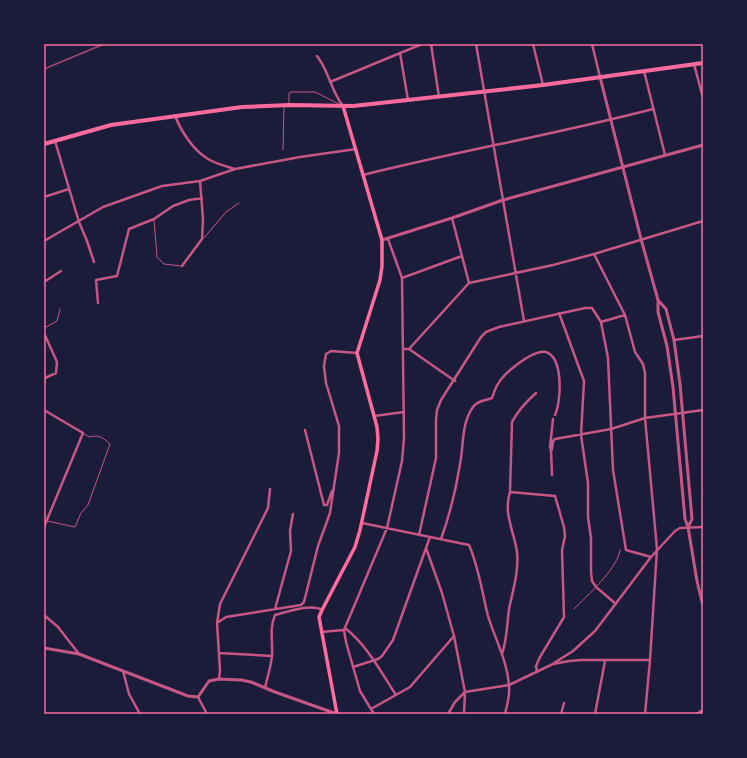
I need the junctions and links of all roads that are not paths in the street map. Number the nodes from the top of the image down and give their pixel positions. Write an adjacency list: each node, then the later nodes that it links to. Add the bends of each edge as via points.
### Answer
1 (422, 44): 6 (street)
2 (431, 44): 15 (street)
3 (476, 44): 14 (street)
4 (533, 44): 13 (street)
5 (592, 44): 11 (street)
6 (400, 53): 12 (street); 17 (street)
7 (318, 56): 12 (street)
8 (703, 63): 9 (main road)
9 (694, 64): 10 (main road); 16 (street)
10 (644, 71): 11 (main road); 21 (street)
11 (600, 77): 13 (main road); 23 (street)
12 (330, 82): 20 (street)
13 (543, 85): 14 (main road)
14 (485, 91): 15 (main road); 27 (street)
15 (439, 98): 17 (main road)
16 (703, 98)
17 (408, 101): 20 (main road)
18 (284, 105): 19 (main road); 22 (main road, via 242,106); 29 (lane)
19 (289, 105): 20 (main road); 20 (lane, via 290,92 315,92)
20 (343, 106): 28 (main road)
21 (653, 109): 23 (street); 30 (street)
22 (175, 116): 24 (main road, via 111,125); 32 (street, via 199,151 217,164)
23 (610, 120): 27 (street); 31 (street)
24 (55, 141): 25 (main road); 35 (street)
25 (44, 144)
26 (703, 145): 30 (street)
27 (494, 146): 33 (street); 38 (street)
28 (356, 149): 32 (street); 33 (main road)
29 (283, 150)
30 (665, 155): 31 (street)
31 (622, 166): 38 (street); 47 (street)
32 (235, 169): 34 (street)
33 (363, 175): 46 (main road)
34 (200, 181): 37 (street); 43 (street, via 162,186 140,193 103,207)
35 (69, 189): 36 (street); 43 (street)
36 (44, 197)
37 (202, 198): 41 (street, via 173,206); 44 (street)
38 (503, 200): 40 (street); 54 (street)
39 (239, 203): 44 (lane, via 226,212)
40 (452, 218): 45 (street); 50 (street)
41 (154, 219): 52 (lane, via 157,257 164,264); 59 (street, via 129,229 117,276 96,280)
42 (703, 221): 47 (street)
43 (79, 222): 48 (street); 51 (street)
44 (202, 239): 52 (street)
45 (388, 239): 46 (street); 55 (street)
46 (382, 240): 73 (main road, via 380,280)
47 (641, 240): 49 (street); 58 (street)
48 (44, 241)
49 (594, 254): 54 (street); 64 (street)
50 (462, 256): 55 (street); 57 (street)
51 (94, 262)
52 (182, 266)
53 (60, 271): 56 (street)
54 (516, 273): 57 (street); 65 (street)
55 (402, 278): 71 (street)
56 (44, 282)
57 (468, 283): 72 (street)
58 (658, 300): 61 (street); 62 (street)
59 (98, 303)
60 (60, 309): 67 (lane, via 56,321)
61 (666, 309): 62 (street); 70 (street)
62 (658, 312): 82 (street, via 673,387)
63 (559, 313): 65 (street); 66 (street, via 592,308); 90 (street, via 584,381)
64 (625, 314): 66 (street); 85 (street, via 635,352 645,372)
65 (524, 321): 75 (street, via 486,332)
66 (601, 322): 87 (street, via 608,358)
67 (44, 328)
68 (44, 333): 74 (street, via 57,362 56,373)
69 (703, 336): 70 (street)
70 (674, 340): 81 (street)
71 (404, 349): 72 (street); 80 (street)
72 (409, 349): 75 (street)
73 (358, 353): 84 (main road); 94 (street, via 331,351 324,358 326,383 339,426 339,452)
74 (44, 377): 76 (street)
75 (455, 381): 103 (street, via 437,410 436,458)
76 (44, 383)
77 (536, 393): 95 (street, via 516,414 512,422)
78 (44, 410): 89 (street)
79 (703, 410): 81 (street)
80 (404, 412): 84 (street); 102 (street, via 402,461)
81 (683, 413): 82 (street); 100 (street, via 692,519)
82 (675, 414): 85 (street); 100 (street, via 685,519)
83 (555, 415): 105 (street, via 560,376 556,362 547,352 540,352 516,365 498,383 492,398 473,406 465,426 455,494)
84 (374, 416): 98 (main road, via 378,451)
85 (645, 418): 87 (street); 107 (street)
86 (553, 419): 91 (street)
87 (611, 429): 90 (street); 109 (street, via 613,470 626,550)
88 (305, 430): 94 (street, via 324,504 327,504)
89 (83, 433): 97 (street); 97 (lane, via 90,437 102,437 110,444 88,505 75,527)
90 (582, 435): 91 (street, via 555,439); 110 (street, via 588,483 591,572)
91 (551, 450): 92 (street)
92 (552, 474)
93 (270, 489): 117 (street, via 268,508 220,604)
94 (334, 489): 113 (street, via 330,513 318,546 304,602 301,605)
95 (510, 492): 124 (street, via 507,509 517,551 517,566); 132 (street, via 555,496 564,527 564,617 540,657 536,666)
96 (293, 514): 113 (street, via 290,531 291,551)
97 (47, 521): 99 (street)
98 (362, 523): 102 (street); 115 (main road, via 354,547)
99 (44, 527)
100 (688, 527): 101 (street); 107 (street, via 680,528); 112 (street)
101 (703, 527)
102 (387, 528): 103 (street); 118 (street)
103 (419, 534): 104 (street)
104 (430, 537): 105 (street); 106 (street)
105 (442, 539): 124 (street, via 469,545 476,561 488,616)
106 (426, 548): 120 (street); 126 (street, via 393,640 382,656)
107 (657, 549): 109 (street); 128 (street)
108 (620, 550): 110 (lane, via 615,562)
109 (651, 557): 111 (street)
110 (596, 587): 111 (street); 114 (lane)
111 (616, 604): 129 (street, via 595,631 573,651)
112 (703, 606)
113 (275, 609): 117 (street, via 226,617)
114 (574, 609)
115 (322, 610): 119 (main road, via 319,617); 125 (street, via 309,607 275,615 271,625)
116 (44, 615): 123 (street, via 58,627)
117 (217, 623): 122 (street)
118 (344, 629): 119 (street); 126 (street, via 358,640); 130 (street)
119 (321, 632): 144 (main road)
120 (454, 636): 136 (street); 137 (street, via 417,681)
121 (44, 648): 123 (street)
122 (219, 653): 125 (street); 133 (street)
123 (79, 654): 131 (street)
124 (502, 655): 134 (street)
125 (272, 656): 135 (street)
126 (374, 660): 130 (street); 137 (street)
127 (605, 660): 128 (street); 129 (street); 150 (street)
128 (650, 660): 151 (street)
129 (553, 664): 132 (street)
130 (353, 667): 140 (street, via 360,691)
131 (123, 671): 138 (street, via 188,696); 142 (street, via 129,694)
132 (537, 672): 134 (street)
133 (218, 679): 135 (street, via 251,682); 138 (street, via 210,681)
134 (509, 685): 136 (street); 148 (street)
135 (265, 687): 144 (street)
136 (465, 692): 146 (street); 147 (street)
137 (396, 696): 140 (street)
138 (198, 697): 143 (street)
139 (564, 703): 149 (street)
140 (371, 709): 145 (street)
141 (703, 710): 152 (street)
142 (140, 714)
143 (207, 714)
144 (337, 714)
145 (374, 714)
146 (448, 714)
147 (464, 714)
148 (505, 714)
149 (561, 714)
150 (595, 714)
151 (645, 714)
152 (697, 714)

